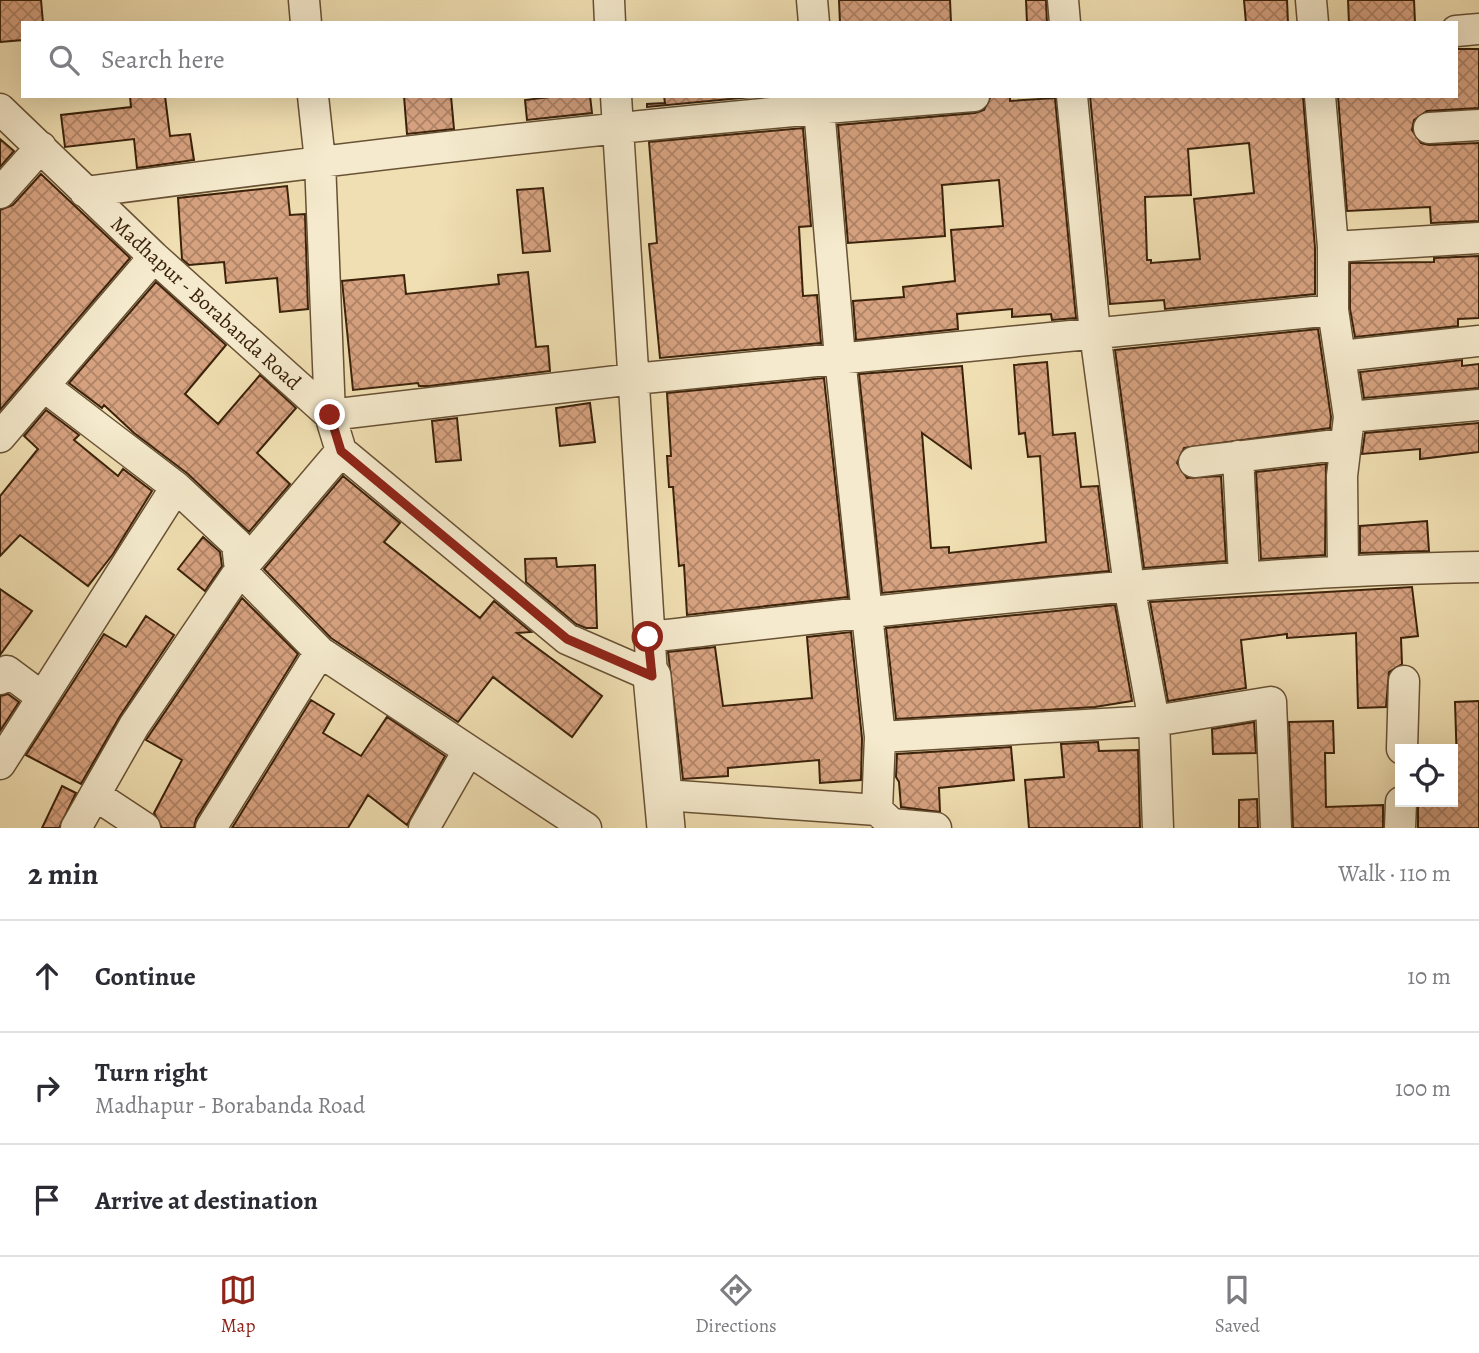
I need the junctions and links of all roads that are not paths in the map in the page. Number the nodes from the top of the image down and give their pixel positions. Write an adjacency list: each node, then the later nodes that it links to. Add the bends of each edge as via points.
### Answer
1 (304, 0): 6 (street)
2 (608, 0): 7 (street)
3 (812, 0): 8 (street)
4 (1063, 0): 9 (street)
5 (1311, 0): 10 (street)
6 (306, 21)
7 (610, 21)
8 (814, 21)
9 (1065, 21)
10 (1313, 21)
11 (1479, 29): 12 (street)
12 (1458, 31)
13 (313, 98): 24 (street)
14 (616, 98): 22 (street)
15 (922, 98): 18 (street)
16 (1072, 98): 31 (street)
17 (1320, 98): 28 (street)
18 (819, 102): 22 (street); 34 (street)
19 (0, 109): 23 (street, Madhapur - Borabanda Road)
20 (1479, 125): 21 (street)
21 (1429, 128)
22 (618, 130): 24 (street); 35 (street)
23 (41, 147): 25 (street, Madhapur - Borabanda Road); 26 (street)
24 (320, 161): 25 (street); 38 (street)
25 (85, 192): 29 (street, Madhapur - Borabanda Road)
26 (0, 193)
27 (1479, 238): 28 (street)
28 (1333, 247): 30 (street)
29 (154, 257): 36 (street); 38 (street, Madhapur - Borabanda Road)
30 (1333, 310): 31 (street); 33 (street)
31 (1095, 333): 34 (street); 49 (street)
32 (1479, 341): 33 (street)
33 (1340, 356): 39 (street)
34 (840, 358): 35 (street); 50 (street)
35 (634, 379): 38 (street); 51 (street)
36 (45, 387): 40 (street); 44 (street)
37 (1479, 405): 39 (street)
38 (330, 415): 41 (street)
39 (1347, 430): 42 (street); 46 (street, via 1342,476)
40 (0, 437)
41 (341, 451): 47 (street); 53 (street, via 567,639)
42 (1238, 456): 43 (street); 48 (street)
43 (1194, 462)
44 (176, 487): 47 (street, via 237,544); 56 (street)
45 (1479, 567): 46 (street)
46 (1343, 569): 48 (street)
47 (240, 570): 52 (street); 62 (street, via 134,726)
48 (1244, 577): 49 (street)
49 (1129, 586): 50 (street); 57 (street)
50 (869, 612): 51 (street); 58 (street)
51 (648, 637): 53 (street)
52 (320, 652): 60 (street); 69 (street)
53 (652, 676): 65 (street)
54 (0, 679): 56 (street, via 7,671)
55 (1405, 681): 59 (street)
56 (42, 697): 61 (street)
57 (1154, 721): 58 (street); 72 (street); 73 (street, via 1271,702)
58 (880, 737): 64 (street)
59 (1402, 744)
60 (468, 751): 66 (street); 70 (street)
61 (0, 764)
62 (95, 795): 67 (street); 68 (street)
63 (1401, 807): 74 (street)
64 (877, 810): 65 (street); 71 (street, via 892,824)
65 (665, 811)
66 (575, 825)
67 (76, 828)
68 (145, 828)
69 (211, 828)
70 (425, 828)
71 (936, 828)
72 (1158, 828)
73 (1276, 828)
74 (1400, 828)

